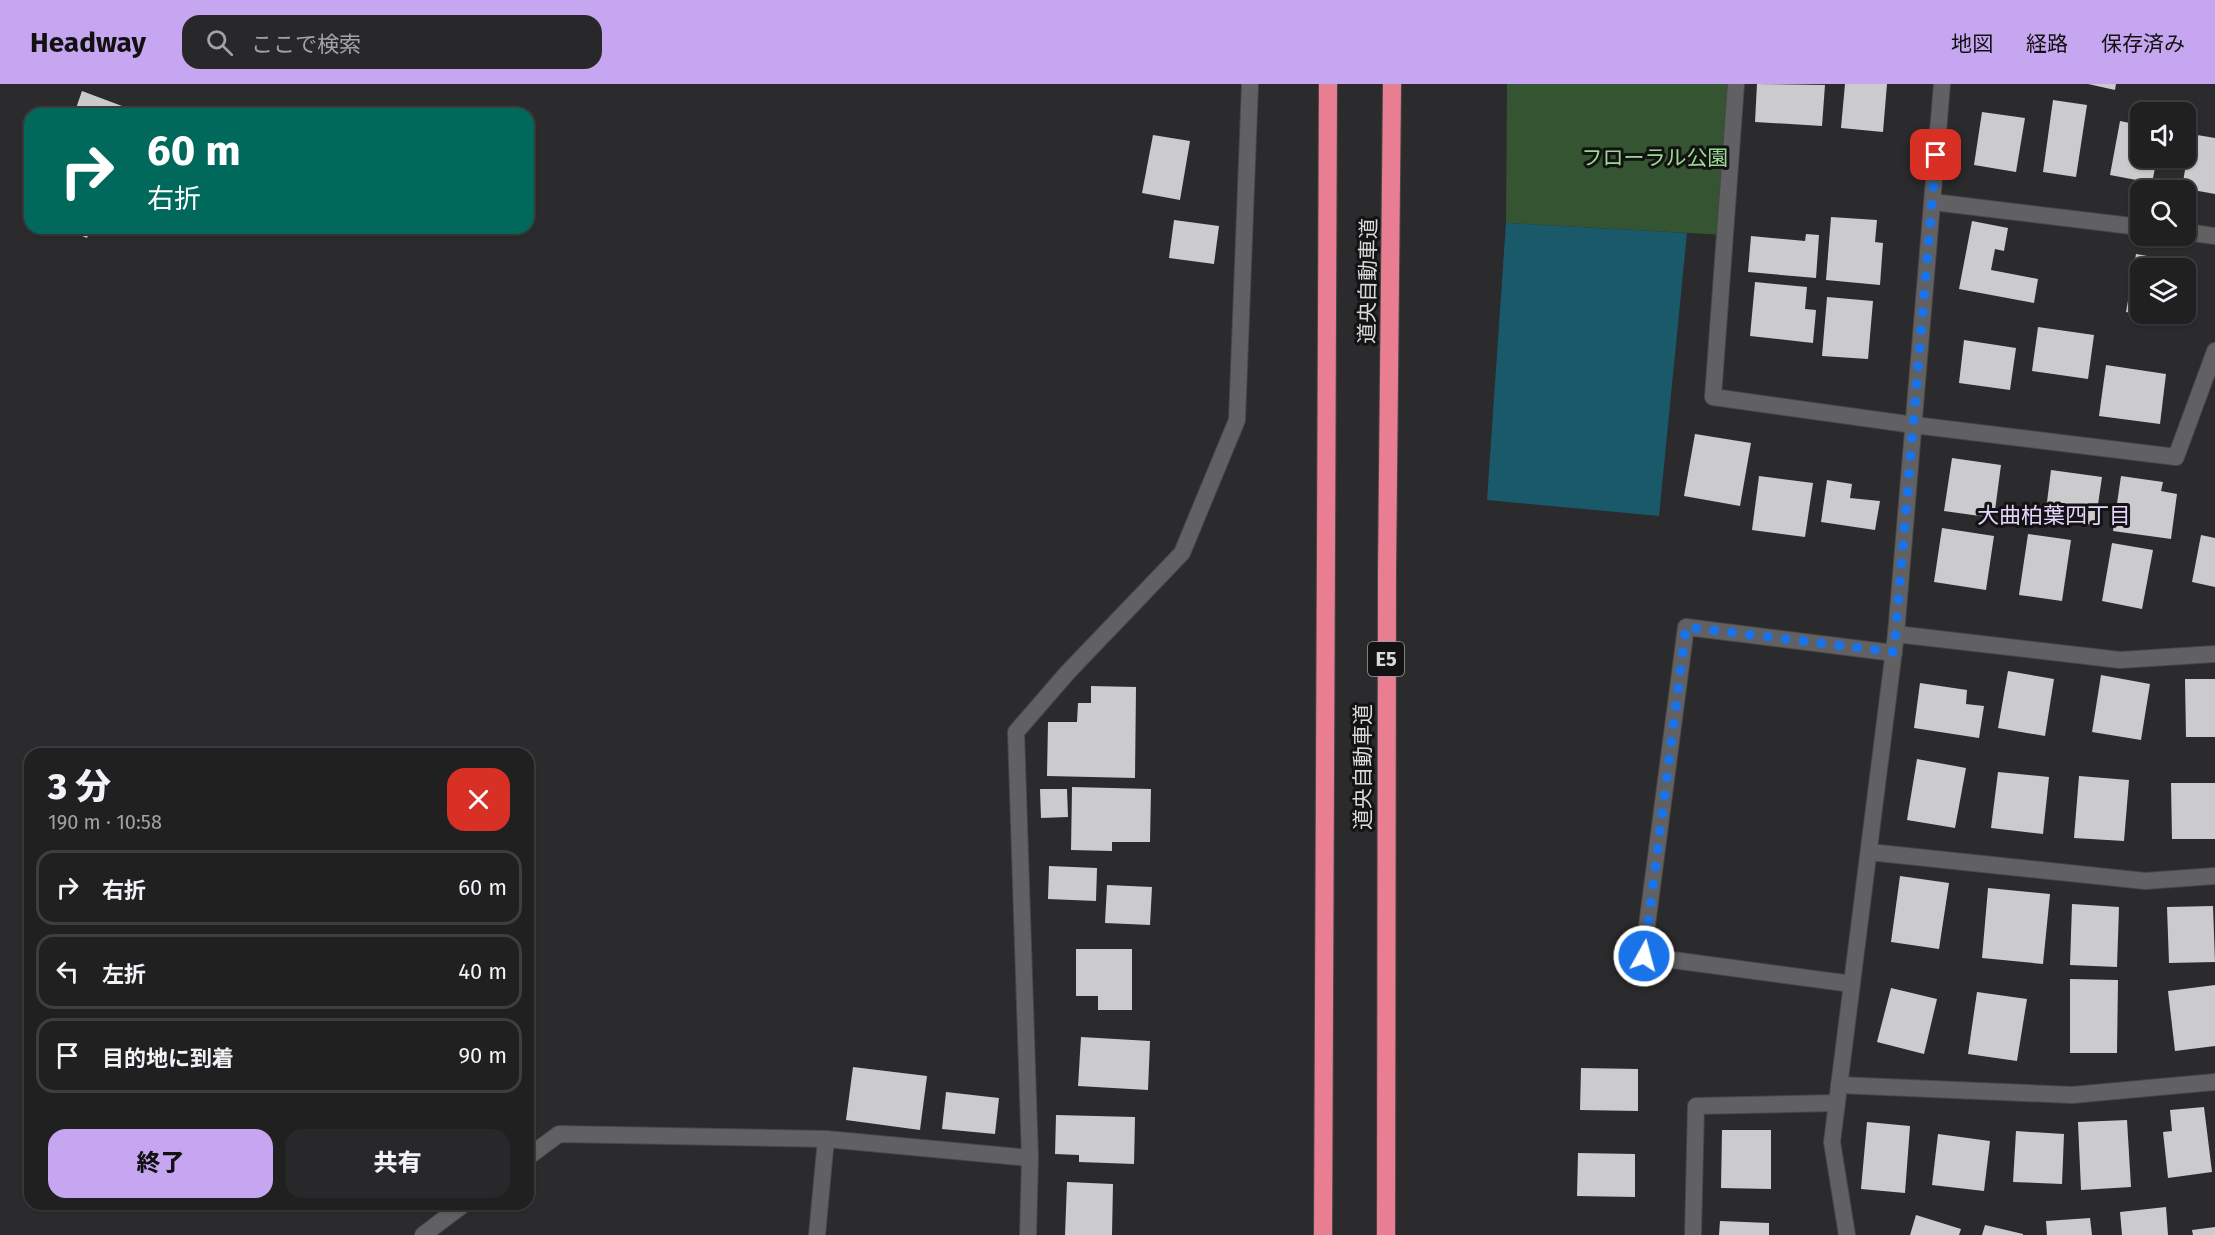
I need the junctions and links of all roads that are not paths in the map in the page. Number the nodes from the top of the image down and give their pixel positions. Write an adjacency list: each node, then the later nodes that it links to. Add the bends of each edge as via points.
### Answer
1 (1250, 84): 23 (street, via 1237,420 1182,553 1016,732)
2 (1328, 84): 28 (highway, 道央自動車道)
3 (1392, 84): 29 (highway, 道央自動車道 / E5, via 1386,595)
4 (1736, 84): 11 (street, via 1713,397)
5 (1942, 84): 6 (street)
6 (1933, 202): 7 (street); 11 (street)
7 (2130, 226)
8 (2196, 233): 9 (street)
9 (2215, 236)
10 (2215, 351): 11 (street, via 2176,457)
11 (1914, 425): 12 (street)
12 (1896, 634): 13 (street); 14 (street, via 2120,660)
13 (1894, 652): 15 (street); 17 (street, via 1686,627 1644,956)
14 (2215, 654)
15 (1869, 852): 16 (street, via 2145,882); 17 (street)
16 (2215, 876)
17 (1852, 984): 19 (street)
18 (2215, 1082): 19 (street, via 2072,1095)
19 (1839, 1085): 20 (street)
20 (1837, 1103): 30 (street, via 1696,1106); 31 (street, via 1832,1142)
21 (826, 1139): 22 (street, via 559,1134); 23 (street); 26 (street)
22 (534, 1153)
23 (1030, 1158): 27 (street)
24 (456, 1210): 25 (street)
25 (423, 1235)
26 (817, 1235)
27 (1028, 1235)
28 (1323, 1235)
29 (1386, 1235)
30 (1694, 1235)
31 (1847, 1235)

